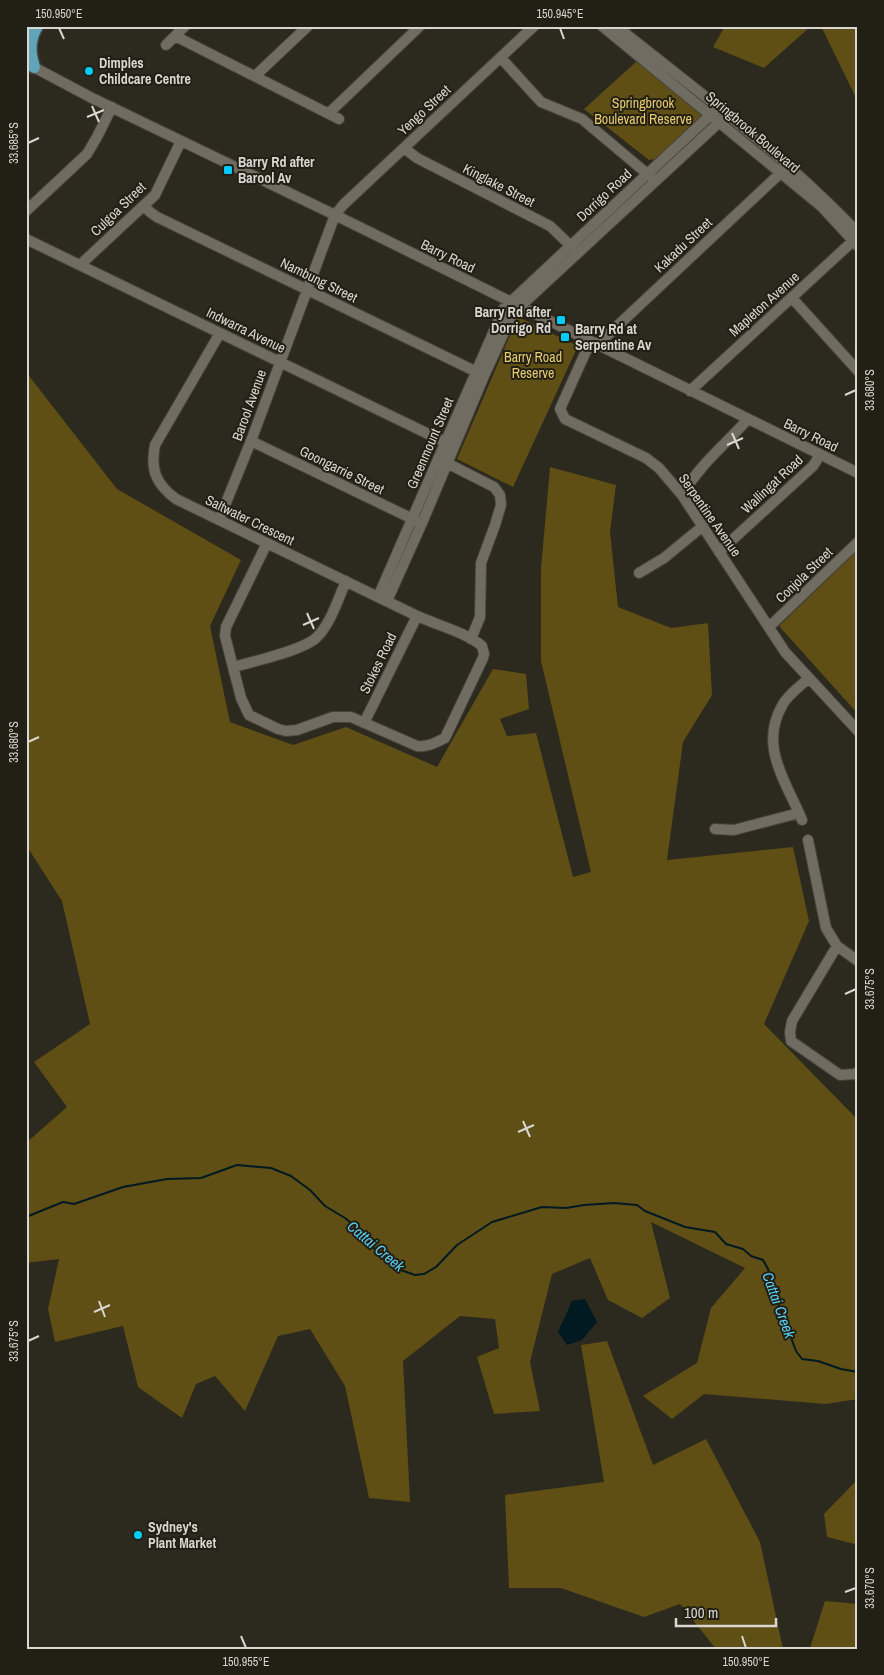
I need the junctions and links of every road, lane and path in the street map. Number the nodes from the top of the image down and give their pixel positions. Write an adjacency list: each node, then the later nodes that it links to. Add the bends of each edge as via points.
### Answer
1 (32, 26): 8 (main road)
2 (37, 26): 12 (main road, via 31,40)
3 (185, 26): 9 (street)
4 (308, 26): 13 (street)
5 (420, 26): 16 (street)
6 (534, 26): 11 (street, Yengo Street)
7 (610, 27): 15 (street, Springbrook Boulevard)
8 (26, 31)
9 (175, 36): 10 (street); 13 (street)
10 (166, 45)
11 (501, 58): 20 (street, Yengo Street); 22 (street, via 540,102 582,119)
12 (30, 65): 14 (street, Barry Road)
13 (255, 76): 16 (street)
14 (112, 107): 19 (street, Barry Road); 24 (street, via 87,154)
15 (715, 112): 18 (street, Springbrook Boulevard); 22 (street, Dorrigo Road)
16 (329, 113): 17 (street)
17 (339, 119)
18 (724, 119): 21 (street, Springbrook Boulevard); 22 (street, Dorrigo Road)
19 (181, 141): 23 (street, Culgoa Street, via 158,190); 25 (street, Barry Road)
20 (404, 148): 25 (street, Yengo Street); 28 (street, Kinglake Street, via 417,158 550,226)
21 (784, 170): 27 (street, Springbrook Boulevard); 34 (street, Kakadu Street)
22 (651, 177): 28 (street, Dorrigo Road)
23 (144, 206): 29 (street, Culgoa Street); 30 (street, Nambung Street, via 157,216)
24 (26, 211)
25 (335, 215): 30 (street, Barool Avenue); 32 (street, Barry Road)
26 (26, 240): 29 (street, Indwarra Avenue)
27 (856, 240): 31 (street, Mapleton Avenue)
28 (574, 249): 32 (street, Dorrigo Road)
29 (80, 265): 33 (street, Indwarra Avenue)
30 (307, 291): 35 (street, Barool Avenue); 37 (street, Nambung Street)
31 (792, 298): 36 (street); 38 (street, Mapleton Avenue)
32 (514, 305): 34 (street, Barry Road); 37 (street, Greenmount Street)
33 (220, 333): 35 (street, Indwarra Avenue); 46 (street, Saltwater Crescent, via 155,445 153,461 157,480 166,491)
34 (597, 345): 38 (street, Barry Road); 45 (street, Serpentine Avenue, via 587,349 562,401 560,409 565,419 646,458)
35 (279, 362): 40 (street, Barool Avenue); 41 (street, Indwarra Avenue)
36 (858, 371)
37 (480, 373): 41 (street, Greenmount Street)
38 (690, 391): 39 (street, Barry Road)
39 (748, 419): 42 (street, Barry Road); 45 (street, via 711,455)
40 (251, 441): 46 (street, Barool Avenue); 47 (street, Goongarrie Street)
41 (449, 445): 43 (street, Greenmount Street)
42 (820, 455): 44 (street, Barry Road); 51 (street, Wallingat Road, via 813,466)
43 (443, 461): 47 (street, Greenmount Street); 57 (street, via 494,487 500,494 495,525 481,563 480,620)
44 (858, 473)
45 (682, 494): 48 (street, Serpentine Avenue)
46 (219, 520): 50 (street, Saltwater Crescent)
47 (418, 521): 54 (street, Greenmount Street)
48 (704, 526): 51 (street, Serpentine Avenue); 52 (street)
49 (858, 542): 56 (street, Conjola Street)
50 (267, 543): 53 (street, Saltwater Crescent); 58 (street, via 226,627 225,636)
51 (719, 552): 56 (street, Serpentine Avenue)
52 (639, 573)
53 (346, 581): 54 (street, Saltwater Crescent); 58 (street, via 316,638)
54 (383, 599): 55 (street, Saltwater Crescent)
55 (417, 616): 57 (street, Saltwater Crescent); 60 (street, Stokes Road)
56 (769, 627): 59 (street, Serpentine Avenue)
57 (471, 639): 60 (street, Saltwater Crescent, via 482,646 483,658 445,738 417,746)
58 (233, 667): 60 (street, via 249,715 278,729 297,730 340,716)
59 (808, 679): 61 (street, Serpentine Avenue); 62 (street, via 784,702 772,732 776,764 800,817 734,830)
60 (364, 723)
61 (858, 731)
62 (715, 829)
63 (808, 840): 64 (street, via 826,928)
64 (837, 946): 65 (street); 66 (street, via 792,1021 791,1041 840,1075)
65 (858, 961)
66 (858, 1072)

